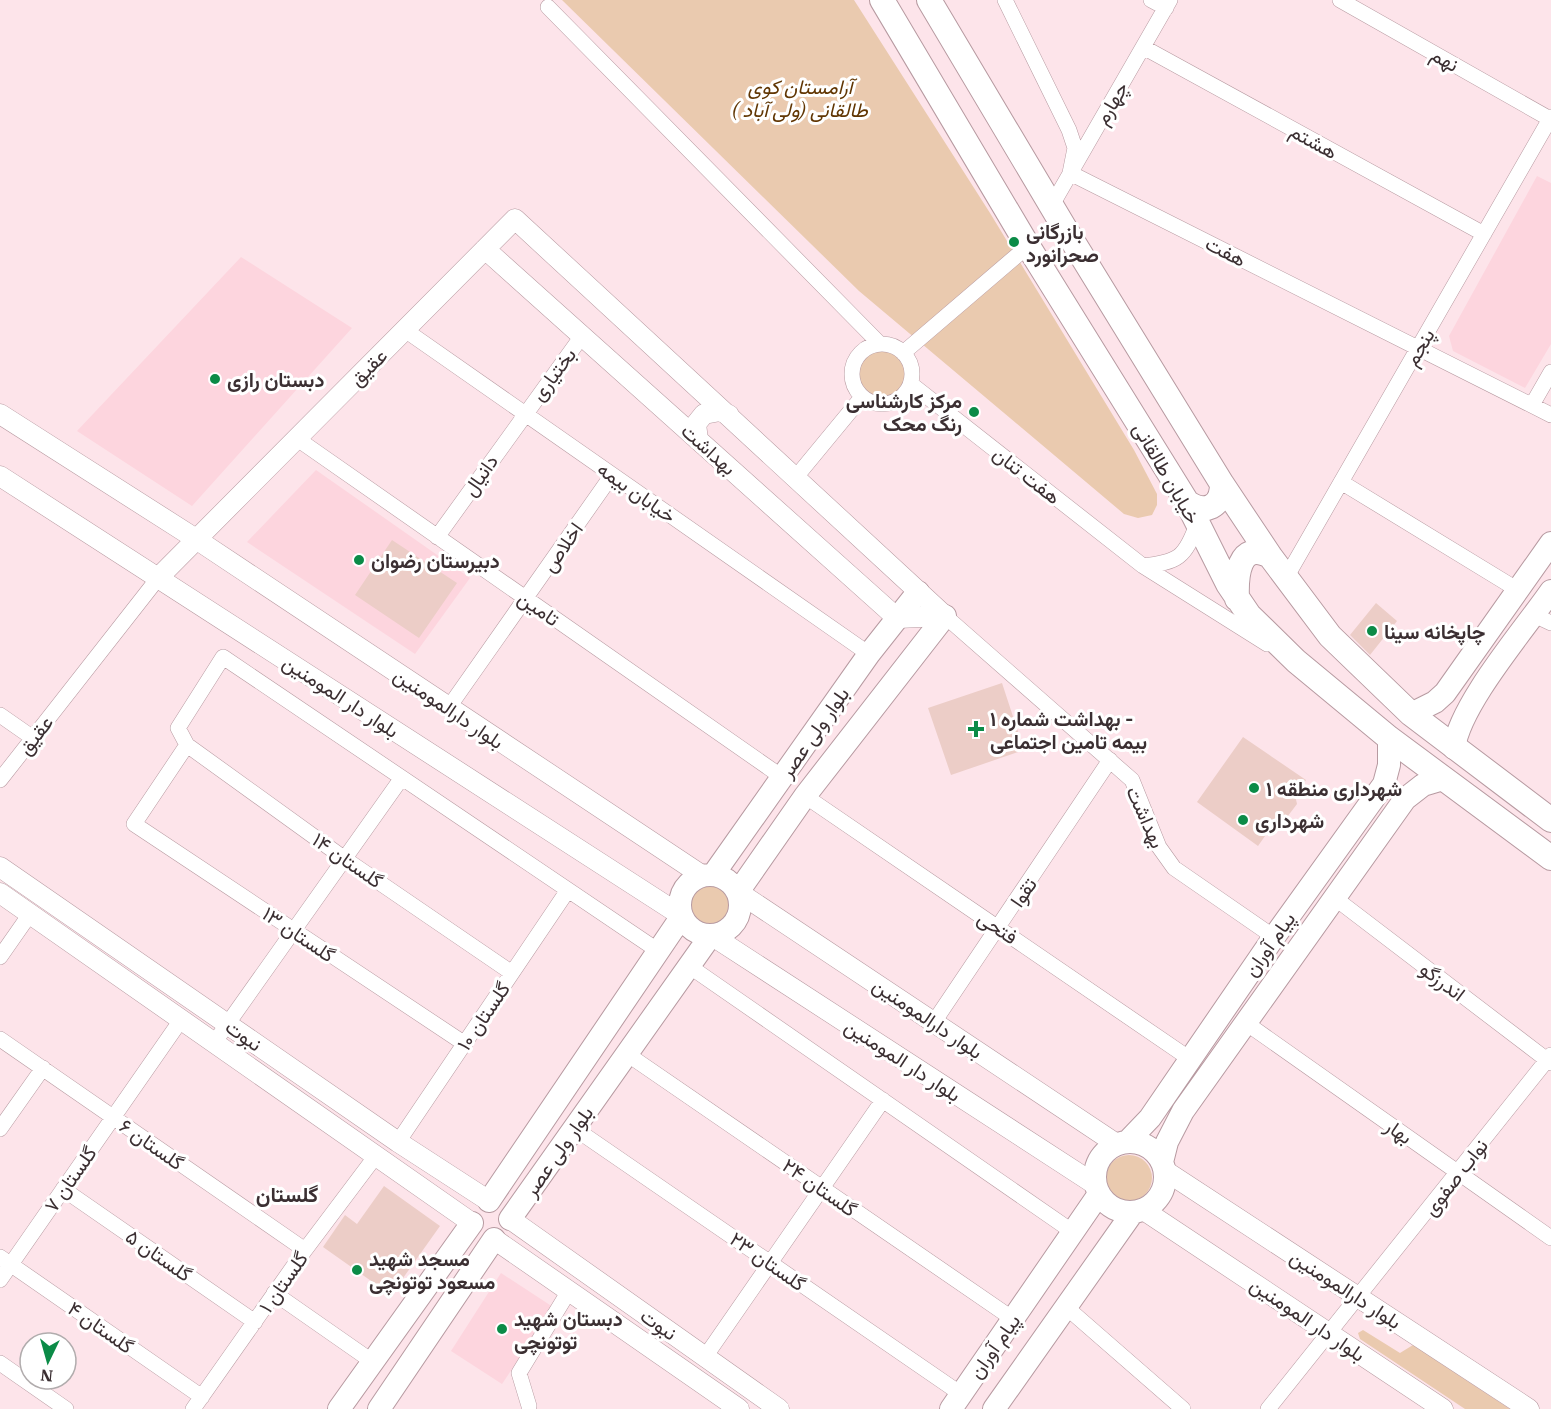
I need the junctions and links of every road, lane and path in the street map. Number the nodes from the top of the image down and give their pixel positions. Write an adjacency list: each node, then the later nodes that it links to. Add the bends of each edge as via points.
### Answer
1 (882, 0): 14 (main road, خیابان طالقانی)
2 (929, 0): 11 (main road, خیابان طالقانی)
3 (1005, 0): 10 (street, via 1069,130 1075,148)
4 (1151, 0): 6 (street)
5 (1340, 0): 9 (street, نهم)
6 (1168, 4): 8 (street, چهارم)
7 (548, 7): 18 (street)
8 (1143, 47): 10 (street, چهارم); 13 (street, هشتم)
9 (1551, 118): 13 (street, پنجم)
10 (1070, 173): 11 (street, چهارم); 19 (street, هفت)
11 (1052, 205): 35 (main road, خیابان طالقانی)
12 (515, 219): 15 (street, عقیق); 28 (street, بهداشت)
13 (1484, 234): 19 (street, پنجم)
14 (1028, 246): 20 (street); 36 (main road, خیابان طالقانی)
15 (485, 249): 16 (street, عقیق); 17 (street, بهداشت)
16 (405, 330): 25 (street, خیابان بیمه); 29 (street, عقیق)
17 (582, 336): 25 (street, بختیاری); 30 (street, بهداشت)
18 (880, 344): 20 (street); 23 (street, via 862,352 852,369 852,380)
19 (1419, 348): 24 (street, هفت); 34 (street, پنجم)
20 (903, 353): 22 (street, via 911,365)
21 (1551, 372): 24 (street)
22 (911, 384): 23 (street, via 906,393 890,404 880,405); 42 (street, هفت تنان)
23 (862, 397): 33 (street)
24 (1532, 405): 27 (street, هفت)
25 (524, 413): 31 (street, خیابان بیمه); 38 (street, دانیال)
26 (0, 414): 39 (street)
27 (1551, 414)
28 (729, 415): 30 (street, via 720,411 704,414 696,424); 33 (street, بهداشت)
29 (296, 438): 38 (street, تامین); 39 (street, عقیق)
30 (698, 440): 51 (street, بهداشت)
31 (612, 475): 48 (street, اخلاص); 53 (street, خیابان بیمه)
32 (0, 477): 44 (street, بلوار دار المومنین)
33 (796, 477): 47 (street, بهداشت)
34 (1341, 482): 43 (street, پنجم); 45 (street)
35 (1222, 484): 36 (main road, via 1222,495 1216,505 1196,509); 41 (main road, خیابان طالقانی)
36 (1187, 502): 37 (main road, خیابان طالقانی)
37 (1197, 524): 42 (street, via 1181,557); 49 (main road, خیابان طالقانی)
38 (437, 537): 48 (street, تامین)
39 (196, 539): 44 (street, عقیق); 56 (street, بلوار دارالمومنین)
40 (1551, 543): 45 (main road)
41 (1270, 556): 43 (main road, خیابان طالقانی); 49 (main road, via 1261,551 1251,552 1243,559 1236,580)
42 (1143, 566): 54 (street, هفت تنان)
43 (1287, 576): 58 (main road, خیابان طالقانی, via 1330,636)
44 (159, 577): 60 (street, عقیق); 82 (street, بلوار دار المومنین)
45 (1518, 590): 55 (main road)
46 (1551, 591): 52 (main road)
47 (918, 592): 50 (street, بهداشت); 51 (main road, بلوار ولی عصر)
48 (526, 598): 56 (street, اخلاص); 65 (street, تامین)
49 (1237, 599): 54 (main road, خیابان طالقانی, via 1265,634)
50 (945, 616): 51 (street); 64 (street, بهداشت); 70 (main road, بلوار ولی عصر)
51 (897, 618): 53 (main road, بلوار ولی عصر)
52 (1543, 619): 57 (main road)
53 (869, 654): 65 (main road, بلوار ولی عصر)
54 (1296, 662): 61 (main road, خیابان طالقانی)
55 (1446, 693): 57 (main road, via 1453,706); 58 (main road)
56 (449, 707): 76 (street, بلوار دارالمومنین)
57 (1467, 710): 63 (main road)
58 (1412, 714): 63 (main road, خیابان طالقانی)
59 (0, 715): 60 (street)
60 (33, 738): 68 (street, عقیق)
61 (1389, 738): 67 (main road, خیابان طالقانی); 69 (main road, پیام آوران)
62 (187, 745): 66 (street, via 178,728 223,657); 74 (street, گلستان ۱۴); 84 (street, گلستان ۱۳, via 134,824)
63 (1454, 748): 72 (main road, خیابان طالقانی)
64 (1110, 760): 83 (street, تقوا); 86 (street, بهداشت, via 1132,780 1165,859)
65 (782, 777): 76 (main road, بلوار ولی عصر)
66 (401, 779): 74 (street); 77 (street)
67 (1443, 779): 71 (main road, پیام آوران, via 1423,785); 73 (main road, خیابان طالقانی)
68 (0, 780)
69 (1384, 784): 71 (main road, via 1395,785); 86 (main road, پیام آوران)
70 (805, 796): 78 (main road, بلوار ولی عصر); 83 (street, فتحی)
71 (1405, 799): 80 (main road, پیام آوران)
72 (1551, 820)
73 (1551, 858)
74 (345, 859): 84 (street); 90 (street, گلستان ۱۴)
75 (0, 867): 94 (street, نبوت)
76 (708, 875): 78 (main road, via 732,884); 82 (main road, via 686,887 680,906)
77 (568, 890): 87 (street); 90 (street, گلستان ۱۰)
78 (738, 892): 85 (main road, via 736,921 721,933); 92 (street, بلوار دارالمومنین)
79 (0, 893): 81 (street, نبوت)
80 (1336, 899): 93 (main road, پیام آوران); 100 (street, اندرزگو)
81 (30, 914): 88 (street); 91 (street, نبوت)
82 (682, 916): 85 (main road, via 694,930); 87 (main road, بلوار ولی عصر)
83 (999, 928): 92 (street, تقوا); 99 (street, فتحی)
84 (294, 930): 94 (street); 97 (street, گلستان ۱۳)
85 (711, 935): 89 (main road, بلوار ولی عصر); 115 (street, بلوار دار المومنین)
86 (1274, 937): 99 (main road, پیام آوران)
87 (657, 950): 116 (main road, بلوار ولی عصر)
88 (0, 957)
89 (689, 966): 98 (main road, بلوار ولی عصر); 102 (street)
90 (512, 973): 97 (street, گلستان ۱۰)
91 (181, 1020): 96 (street, نبوت); 103 (street, گلستان ۷)
92 (934, 1022): 109 (street, بلوار دارالمومنین)
93 (1246, 1023): 106 (main road, پیام آوران); 112 (street, بهار)
94 (228, 1024): 96 (street); 108 (street, نبوت)
95 (0, 1039): 101 (street, گلستان ۶)
96 (214, 1043): 110 (street, نبوت)
97 (465, 1044): 108 (street, گلستان ۱۰)
98 (627, 1054): 105 (main road, بلوار ولی عصر); 113 (street, گلستان ۲۴)
99 (1190, 1059): 104 (main road, پیام آوران)
100 (1550, 1060): 112 (street, نواب صفوی)
101 (43, 1068): 103 (street, گلستان ۶); 107 (street)
102 (883, 1100): 113 (street); 120 (street)
103 (113, 1117): 114 (street, گلستان ۷); 123 (street, گلستان ۶)
104 (1150, 1118): 106 (main road, via 1158,1129); 109 (main road, پیام آوران)
105 (574, 1128): 118 (main road, بلوار ولی عصر); 125 (street, گلستان ۲۳)
106 (1173, 1128): 111 (main road, پیام آوران)
107 (0, 1130)
108 (398, 1142): 110 (street); 116 (street, نبوت)
109 (1122, 1143): 111 (main road, via 1146,1146); 115 (main road, via 1102,1156 1097,1165)
110 (375, 1157): 119 (street, نبوت); 123 (street, گلستان ۱)
111 (1163, 1166): 117 (main road, via 1163,1189 1151,1205); 129 (street, بلوار دارالمومنین)
112 (1459, 1173): 121 (street, بهار); 129 (street, نواب صفوی)
113 (822, 1188): 125 (street); 131 (street, گلستان ۲۴)
114 (63, 1189): 124 (street, گلستان ۷); 132 (street, گلستان ۵)
115 (1098, 1189): 117 (main road, via 1113,1208); 120 (main road, پیام آوران)
116 (489, 1201): 118 (main road, via 501,1204); 119 (main road, via 477,1206)
117 (1137, 1211): 130 (main road, پیام آوران); 133 (street, بلوار دار المومنین)
118 (510, 1219): 122 (main road, via 504,1234); 134 (street, نبوت)
119 (472, 1223): 122 (main road, via 477,1234); 135 (main road)
120 (1073, 1232): 131 (main road, پیام آوران)
121 (1551, 1238)
122 (494, 1239): 127 (street, نبوت); 142 (main road)
123 (305, 1250): 128 (street, گلستان ۱)
124 (5, 1260): 126 (street, گلستان ۷); 138 (street, گلستان ۴)
125 (770, 1263): 134 (street); 137 (street, گلستان ۲۳)
126 (0, 1280)
127 (569, 1291): 139 (street, via 519,1373); 143 (street, نبوت)
128 (274, 1293): 132 (street, گلستان ۱); 135 (street)
129 (1359, 1298): 133 (street, نواب صفوی); 149 (street, بلوار دارالمومنین)
130 (1066, 1307): 145 (main road, پیام آوران); 146 (street)
131 (1013, 1319): 137 (main road, پیام آوران)
132 (255, 1322): 138 (street, گلستان ۱)
133 (1330, 1334): 147 (street); 148 (street, بلوار دار المومنین)
134 (705, 1357): 144 (street, نبوت)
135 (373, 1362): 141 (main road)
136 (0, 1363): 140 (street)
137 (956, 1402)
138 (197, 1403)
139 (530, 1408)
140 (66, 1409)
141 (339, 1409)
142 (379, 1409)
143 (739, 1409)
144 (779, 1409)
145 (994, 1409)
146 (1183, 1409)
147 (1268, 1409)
148 (1443, 1409)
149 (1529, 1409)

